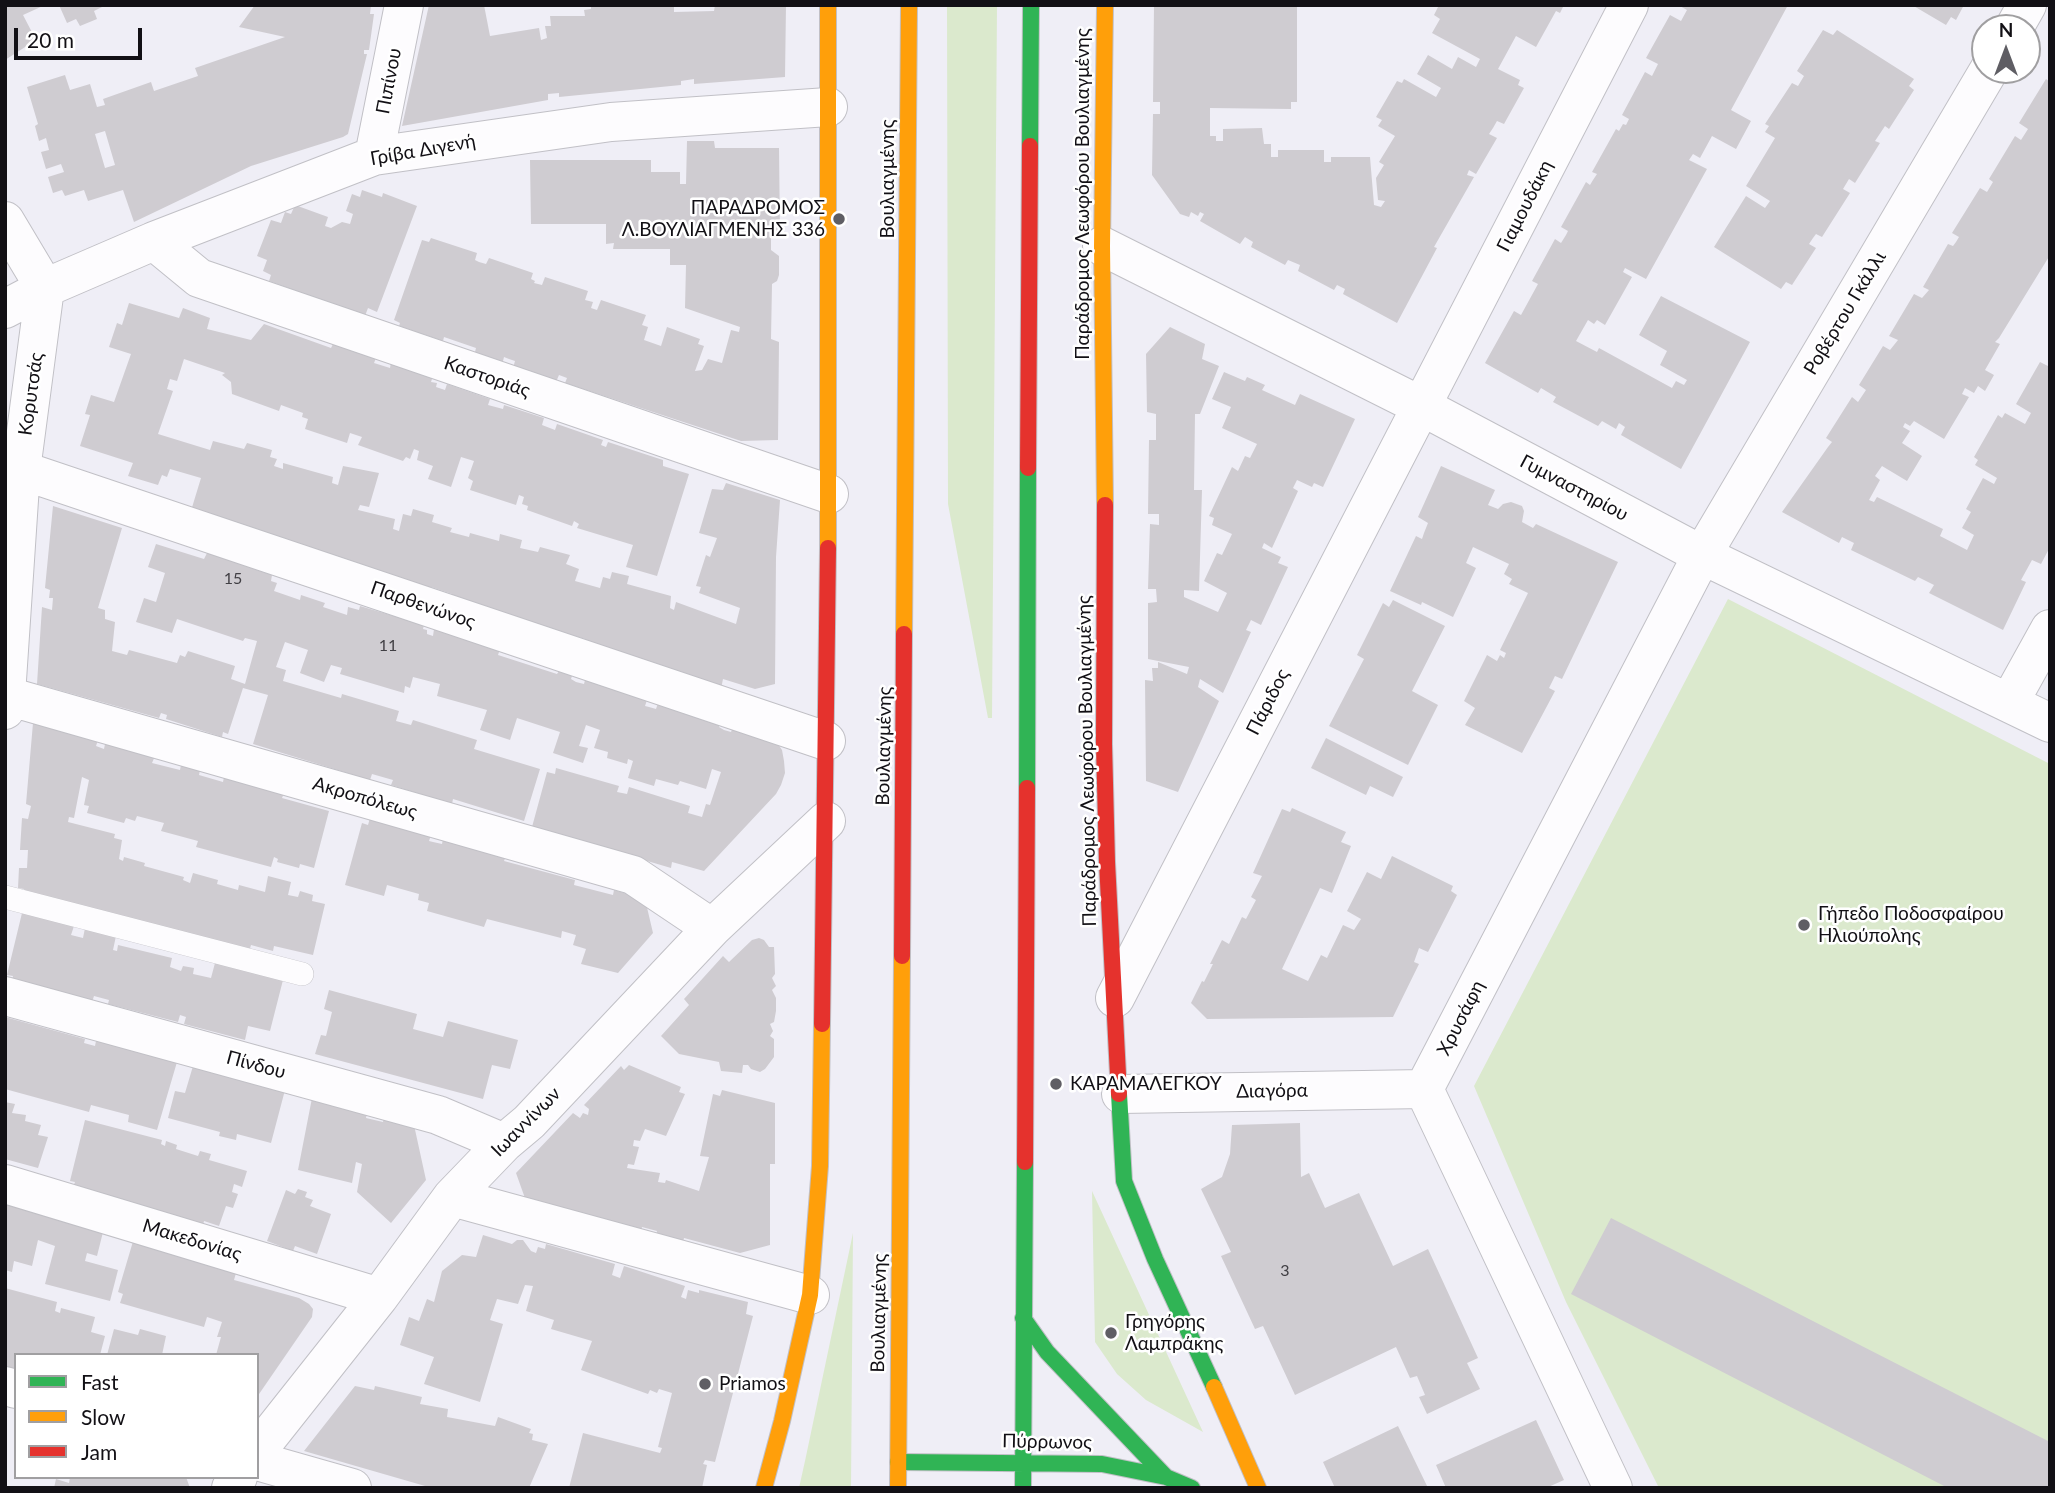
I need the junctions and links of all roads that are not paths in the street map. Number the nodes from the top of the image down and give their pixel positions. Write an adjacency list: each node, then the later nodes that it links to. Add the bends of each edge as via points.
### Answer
1 (404, 5): 9 (street, Πιπίνου)
2 (828, 5): 8 (street)
3 (909, 5): 40 (street, Βουλιαγμένης)
4 (1031, 5): 37 (street)
5 (1105, 5): 12 (street, Παράδρομος Λεωφόρου Βουλιαγμένης)
6 (1629, 5): 15 (street, Γιαμουδάκη)
7 (1981, 84): 18 (street, Ροβέρτου Γκάλλι)
8 (828, 107): 9 (street, Γρίβα Διγενή, via 611,121); 17 (street)
9 (374, 156): 11 (street, Γρίβα Διγενή)
10 (5, 221): 13 (street)
11 (154, 241): 13 (street, Γρίβα Διγενή); 17 (street, Καστοριάς, via 199,278)
12 (1101, 246): 15 (street, Γυμναστηρίου); 29 (street, Παράδρομος Λεωφόρου Βουλιαγμένης, via 1104,744)
13 (44, 288): 14 (street, Γρίβα Διγενή); 16 (street, Κορυτσάς)
14 (5, 309)
15 (1420, 407): 18 (street, Γυμναστηρίου); 29 (street, Πάριδος)
16 (20, 470): 20 (street, Κορυτσάς); 23 (street, Παρθενώνος)
17 (830, 494): 23 (street)
18 (1702, 555): 21 (street, Γυμναστηρίου); 30 (street, Χρυσάφη)
19 (2050, 629): 21 (street)
20 (6, 703): 26 (street, Ακροπόλεως, via 633,875)
21 (2009, 703): 22 (street, Γυμναστηρίου)
22 (2050, 723)
23 (826, 741): 24 (street)
24 (825, 821): 26 (street, Ιωαννίνων); 35 (street, via 820,1166)
25 (5, 897): 27 (lane)
26 (712, 928): 32 (street, Ιωαννίνων)
27 (302, 974)
28 (5, 996): 32 (street, Πίνδου, via 438,1115)
29 (1115, 998): 31 (street, Παράδρομος Λεωφόρου Βουλιαγμένης)
30 (1424, 1088): 31 (street, Διαγόρα); 50 (street)
31 (1121, 1094): 49 (street, Παράδρομος Λεωφόρου Βουλιαγμένης, via 1124,1181)
32 (504, 1143): 34 (street, Ιωαννίνων)
33 (5, 1184): 36 (street, Μακεδονίας)
34 (452, 1197): 35 (street); 36 (street, Ιωαννίνων)
35 (810, 1295): 44 (street)
36 (379, 1297): 38 (street, Ιωαννίνων)
37 (1023, 1318): 41 (street); 42 (street, via 1047,1352)
38 (259, 1448)
39 (259, 1462): 43 (street)
40 (898, 1462): 41 (street, Πύρρωνος); 45 (street, Βουλιαγμένης)
41 (1024, 1462): 42 (street, Πύρρωνος, via 1101,1464); 46 (street); 47 (street)
42 (1166, 1477): 48 (street, Πύρρωνος)
43 (352, 1488)
44 (764, 1488)
45 (898, 1488)
46 (1024, 1488)
47 (1038, 1488)
48 (1192, 1488)
49 (1258, 1488)
50 (1613, 1488)

